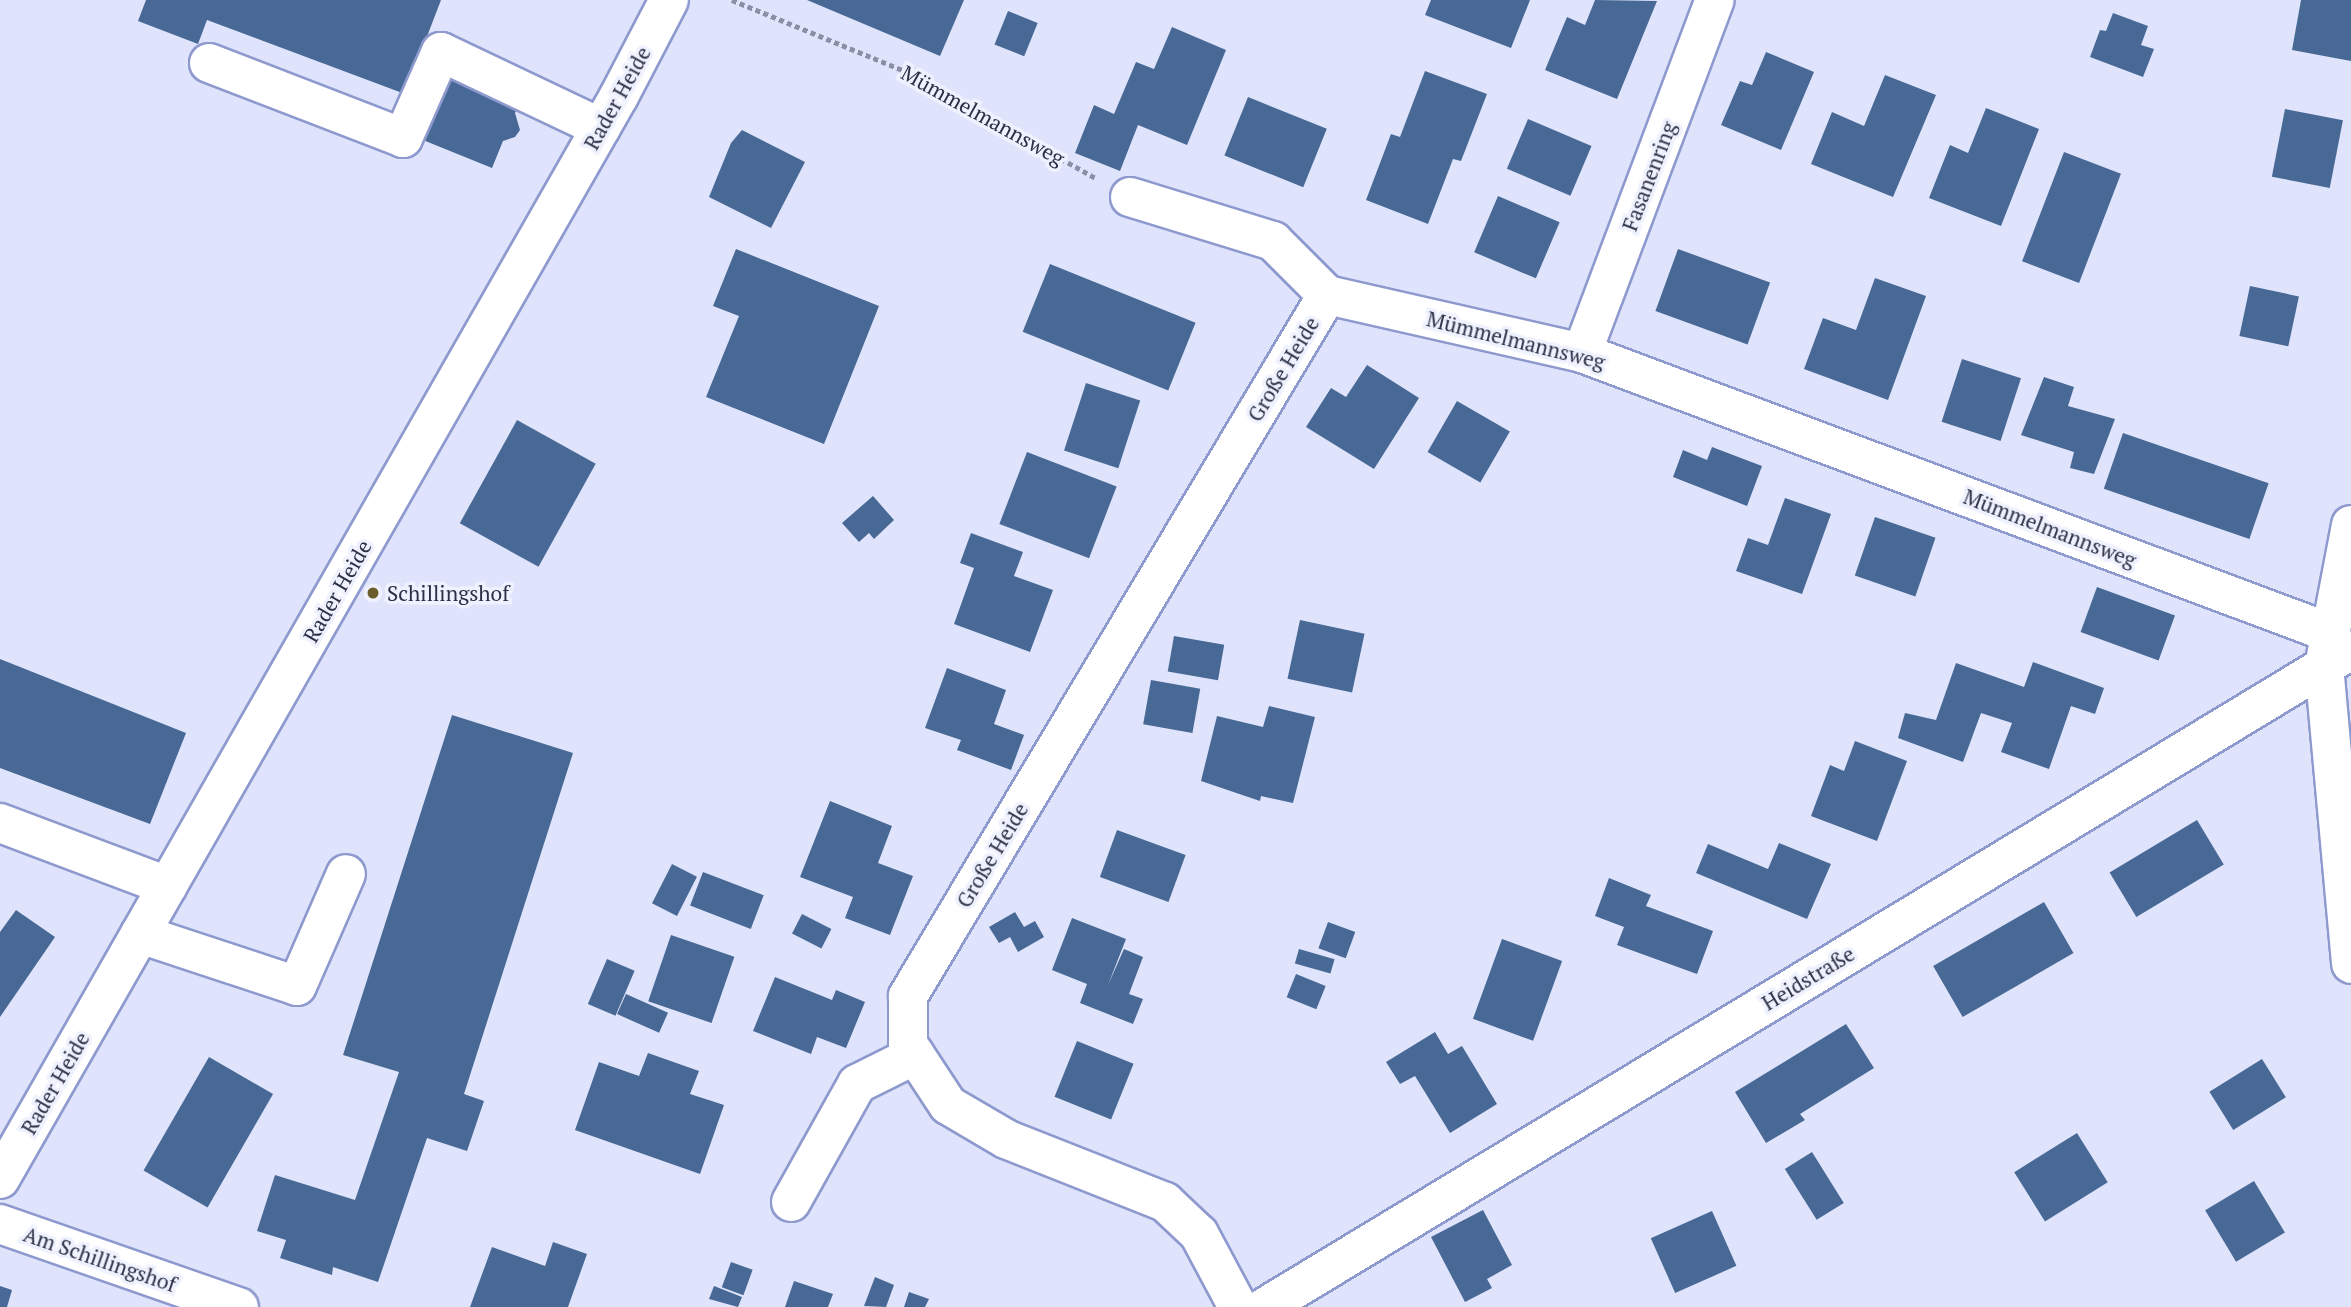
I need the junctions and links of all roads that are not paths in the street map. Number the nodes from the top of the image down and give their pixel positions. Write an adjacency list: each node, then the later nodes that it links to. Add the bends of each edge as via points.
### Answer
1 (669, 0): 4 (street, Rader Heide)
2 (1715, 0): 7 (street, Fasanenring)
3 (209, 63): 4 (street, via 403,138 440,52)
4 (601, 128): 12 (street, Rader Heide)
5 (1130, 197): 6 (street, via 1273,241)
6 (1327, 295): 7 (street, Mümmelmannsweg); 15 (street, Große Heide, via 908,996 908,1044)
7 (1582, 353): 9 (street, Mümmelmannsweg)
8 (2351, 525): 9 (street)
9 (2334, 649): 14 (street); 21 (street, Heidstraße)
10 (0, 823): 12 (street)
11 (346, 874): 13 (street, via 297,986)
12 (168, 886): 13 (street, Rader Heide)
13 (140, 934): 16 (street, Rader Heide)
14 (2351, 964)
15 (915, 1055): 17 (street, via 857,1084); 20 (street, Große Heide, via 948,1105 971,1119 1006,1139 1165,1202 1199,1234)
16 (0, 1179)
17 (791, 1202)
18 (0, 1224): 19 (street, Am Schillingshof)
19 (239, 1307)
20 (1238, 1307)
21 (1265, 1307)

